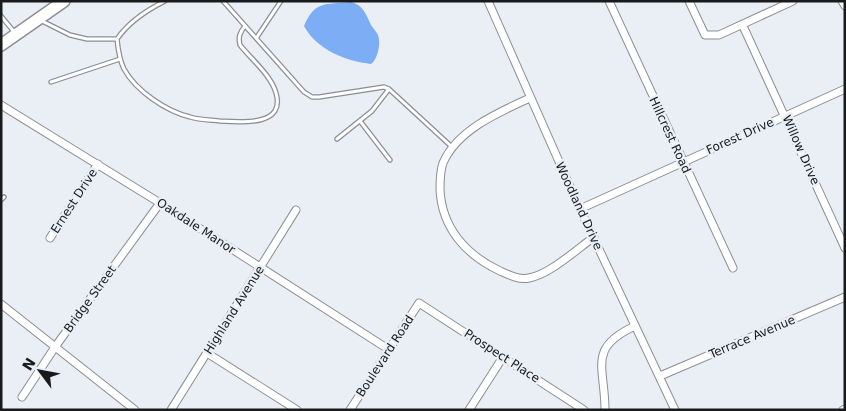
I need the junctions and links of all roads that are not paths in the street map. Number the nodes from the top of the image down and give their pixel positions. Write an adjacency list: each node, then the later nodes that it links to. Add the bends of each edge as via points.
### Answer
1 (64, 1): 10 (main road)
2 (165, 1): 18 (lane, via 123,30)
3 (223, 1): 14 (lane)
4 (280, 1): 17 (lane)
5 (488, 1): 24 (street, Woodland Drive)
6 (609, 1): 31 (street, Hillcrest Road)
7 (689, 1): 15 (street, via 705,35 719,35)
8 (793, 1): 15 (street)
9 (842, 1): 11 (street)
10 (52, 5): 13 (main road)
11 (845, 6)
12 (1, 16): 16 (lane)
13 (40, 20): 16 (main road); 18 (lane, via 70,35 87,39)
14 (245, 26): 17 (lane); 20 (lane, via 238,38 240,45 268,77 276,93 274,113 264,120 239,122 190,117 152,100 133,83)
15 (743, 26): 26 (street, Willow Drive)
16 (16, 35): 19 (main road)
17 (257, 37): 22 (lane, via 304,92 312,97 384,87)
18 (116, 39): 20 (lane)
19 (1, 45)
20 (120, 59): 21 (lane)
21 (51, 82)
22 (389, 89): 27 (lane); 29 (lane)
23 (845, 89): 26 (street, Forest Drive)
24 (530, 98): 29 (street, via 486,119); 34 (street, Woodland Drive)
25 (1, 105): 32 (street, Oakdale Manor)
26 (785, 116): 31 (street, Forest Drive); 38 (street, Willow Drive)
27 (360, 121): 28 (lane); 30 (lane)
28 (337, 139)
29 (453, 147): 36 (street, via 443,164 440,179 446,220 457,238 488,266 513,277 529,278 547,270)
30 (390, 160)
31 (683, 162): 34 (street, Forest Drive); 40 (street, Hillcrest Road)
32 (98, 164): 33 (street, Oakdale Manor); 37 (street, Ernest Drive)
33 (160, 203): 39 (street, Oakdale Manor); 45 (street, Bridge Street)
34 (580, 209): 36 (street, Woodland Drive)
35 (296, 210): 39 (street, Highland Avenue)
36 (594, 237): 44 (street, Woodland Drive)
37 (50, 238)
38 (845, 248)
39 (260, 268): 46 (street, Oakdale Manor); 47 (street, Highland Avenue)
40 (733, 268)
41 (845, 297): 49 (street, Terrace Avenue)
42 (419, 303): 46 (street, Boulevard Road); 48 (street, Prospect Place)
43 (1, 304): 45 (street)
44 (635, 326): 49 (street, Woodland Drive); 57 (street, via 617,335 602,354)
45 (55, 347): 50 (street, Bridge Street); 51 (street)
46 (388, 349): 54 (street, Boulevard Road)
47 (207, 353): 52 (street, Highland Avenue); 53 (street)
48 (503, 357): 55 (street); 56 (street, Prospect Place)
49 (660, 376): 58 (street, Woodland Drive)
50 (22, 397)
51 (135, 410)
52 (171, 410)
53 (297, 410)
54 (350, 410)
55 (469, 410)
56 (584, 410)
57 (605, 410)
58 (675, 410)

